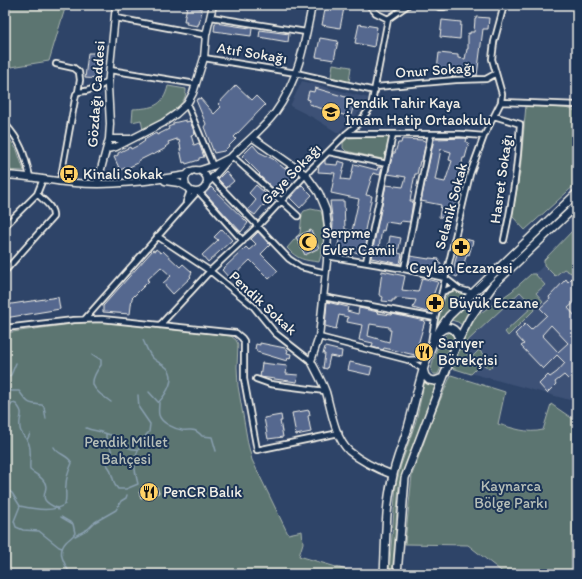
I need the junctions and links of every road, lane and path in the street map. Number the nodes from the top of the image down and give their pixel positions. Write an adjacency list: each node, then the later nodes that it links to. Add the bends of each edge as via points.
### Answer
1 (116, 5): 10 (street, Gözdağı Caddesi)
2 (213, 5): 9 (street)
3 (312, 5): 12 (street)
4 (369, 5): 11 (street, via 376,13)
5 (408, 5): 11 (street)
6 (436, 5): 7 (street)
7 (445, 5)
8 (504, 5): 18 (street, via 494,42 492,59)
9 (211, 17): 12 (street); 13 (street)
10 (116, 18): 13 (street); 16 (street, Gözdağı Caddesi)
11 (388, 19): 21 (street, Gaye Sokağı)
12 (306, 32): 17 (street)
13 (206, 35): 14 (street)
14 (204, 58): 17 (street, Atıf Sokağı); 20 (street)
15 (56, 64): 22 (street, via 74,68 79,72)
16 (110, 70): 19 (street, Gözdağı Caddesi); 20 (street)
17 (296, 73): 21 (street, Onur Sokağı); 33 (street, via 288,94)
18 (495, 74): 21 (street, Onur Sokağı, via 486,79); 23 (street, via 502,94)
19 (108, 81): 22 (street, via 91,90); 34 (street, Gözdağı Caddesi)
20 (196, 84): 24 (street)
21 (375, 89): 28 (street, Gaye Sokağı, via 371,107 358,124)
22 (78, 92): 48 (street)
23 (501, 102): 25 (street); 26 (street, Selanik Sokak)
24 (187, 104): 32 (street, via 171,119); 39 (street)
25 (577, 105)
26 (494, 116): 31 (street, Selanik Sokak); 62 (street, Hasret Sokağı, via 520,124 514,191)
27 (5, 124): 44 (street, via 23,151)
28 (346, 134): 29 (street); 36 (street, Gaye Sokağı)
29 (392, 134): 30 (street); 38 (street)
30 (431, 134): 31 (street); 66 (street)
31 (484, 136): 70 (street, Selanik Sokak, via 470,174)
32 (133, 138): 34 (street); 35 (street)
33 (253, 138): 37 (street); 43 (street)
34 (109, 140): 35 (street, Gözdağı Caddesi)
35 (107, 149): 50 (street, Gözdağı Caddesi)
36 (329, 152): 38 (street); 43 (street, Gaye Sokağı)
37 (232, 156): 39 (street); 45 (street); 55 (street)
38 (387, 164): 65 (street)
39 (213, 166): 40 (street)
40 (197, 171): 42 (street); 49 (street, via 204,174)
41 (5, 175): 44 (street)
42 (187, 175): 47 (street); 51 (street, via 185,181)
43 (306, 175): 55 (street, Gaye Sokağı); 64 (street, via 319,193 326,210)
44 (30, 177): 46 (street)
45 (212, 178): 49 (street); 60 (street)
46 (43, 179): 48 (street); 54 (street)
47 (155, 181): 50 (street); 51 (street, via 179,183)
48 (60, 182): 50 (street)
49 (207, 183): 52 (street, via 204,189)
50 (96, 184)
51 (189, 189): 52 (street); 57 (street)
52 (198, 192): 57 (street); 63 (street)
53 (577, 192): 73 (main road)
54 (37, 194): 59 (street); 67 (street, via 51,207 53,217)
55 (281, 200): 58 (street); 60 (street, Gaye Sokağı)
56 (577, 205): 81 (main road, via 494,284)
57 (183, 207): 61 (street)
58 (298, 216)
59 (5, 226)
60 (258, 226): 63 (street, Gaye Sokağı); 69 (street, via 293,262 301,267)
61 (157, 236): 68 (street, Pendik Sokak); 76 (street)
62 (504, 240)
63 (243, 241): 68 (street, Gaye Sokağı)
64 (327, 256): 65 (street); 69 (street)
65 (366, 262): 66 (street)
66 (404, 269): 70 (street)
67 (5, 271)
68 (210, 271): 77 (street, Gaye Sokağı); 85 (street, Pendik Sokak, via 253,306 275,332)
69 (326, 273): 74 (street)
70 (445, 278): 71 (street); 72 (street, Selanik Sokak)
71 (454, 287): 72 (street); 73 (street)
72 (442, 292): 75 (street, Selanik Sokak)
73 (473, 293): 79 (main road, via 449,316)
74 (323, 297): 75 (street); 80 (street)
75 (435, 318): 82 (street, Selanik Sokak)
76 (85, 319): 77 (street); 78 (street)
77 (160, 325): 90 (street, via 236,333 242,338 244,379 257,450)
78 (5, 328)
79 (438, 332): 81 (main road, via 447,328 453,329); 82 (main road)
80 (319, 337): 84 (street); 85 (street)
81 (459, 339): 87 (main road)
82 (431, 348): 83 (main road)
83 (427, 359): 84 (street); 86 (main road)
84 (408, 360): 86 (street)
85 (311, 361): 89 (street)
86 (424, 369): 87 (main road, via 429,380); 91 (main road)
87 (443, 378): 93 (main road, via 405,478)
88 (256, 379): 89 (street, via 270,384)
89 (326, 391): 90 (street)
90 (339, 433): 91 (street, via 346,447 356,456)
91 (392, 475): 92 (main road)
92 (384, 574)
93 (397, 574)

